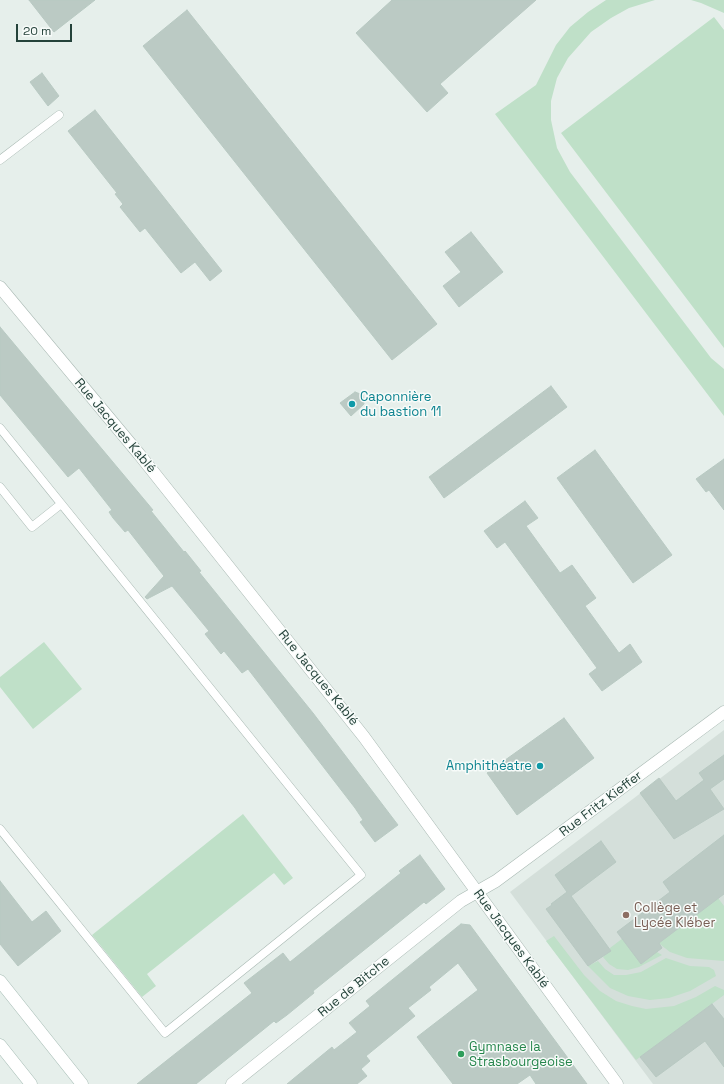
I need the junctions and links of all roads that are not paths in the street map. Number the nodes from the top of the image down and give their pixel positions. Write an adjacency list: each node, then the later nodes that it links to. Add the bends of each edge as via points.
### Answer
1 (58, 115): 2 (lane)
2 (0, 160)
3 (0, 287): 9 (street, Rue Jacques Kablé, via 139,454 364,737)
4 (0, 428): 6 (lane)
5 (0, 487): 6 (lane, via 32,527)
6 (61, 504): 8 (lane, via 361,875 165,1033)
7 (724, 712): 9 (street, Rue Fritz Kieffer, via 496,881)
8 (0, 829)
9 (477, 892): 14 (street, Rue de Bitche, via 457,905); 15 (street, Rue Jacques Kablé)
10 (0, 981): 13 (street)
11 (0, 1045): 12 (street)
12 (32, 1084)
13 (82, 1084)
14 (232, 1084)
15 (617, 1084)

